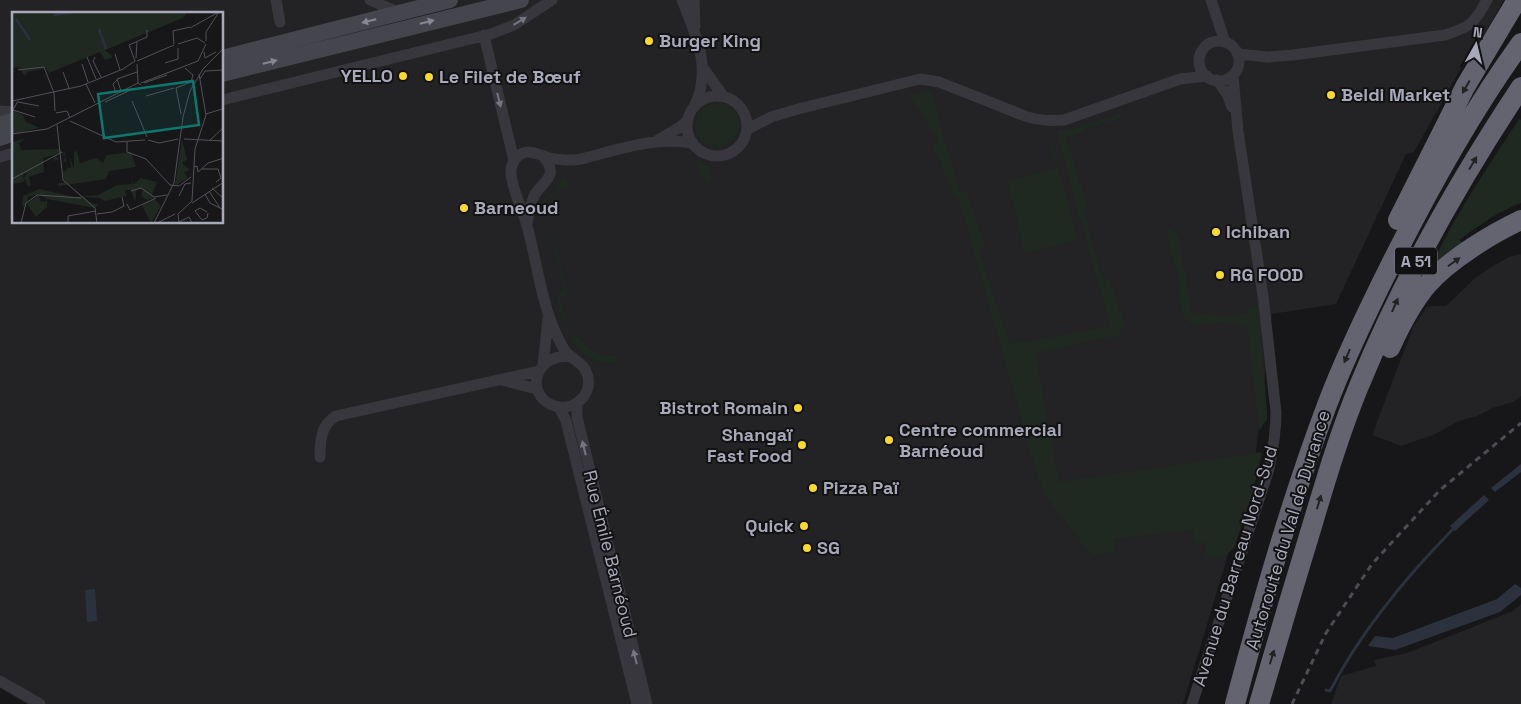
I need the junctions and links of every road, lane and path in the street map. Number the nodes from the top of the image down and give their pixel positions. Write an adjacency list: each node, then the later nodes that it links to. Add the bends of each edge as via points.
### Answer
1 (276, 0): 12 (street)
2 (370, 0): 11 (street)
3 (450, 0): 11 (main road)
4 (521, 0): 22 (main road, one-way to 4)
5 (552, 0): 14 (street, one-way to 5, via 514,25)
6 (682, 0): 13 (street)
7 (694, 0): 13 (street)
8 (1488, 0): 20 (street, via 1479,16 1464,29 1445,35 1262,57)
9 (1517, 0): 48 (highway, one-way to 48, via 1465,87 1397,222 1373,274)
10 (1211, 3): 15 (street); 17 (street, via 1213,30)
11 (400, 13): 18 (main road, one-way to 18)
12 (280, 22)
13 (695, 33): 21 (street)
14 (484, 35): 27 (street); 42 (street, one-way to 42)
15 (1225, 42): 17 (street, via 1216,41); 20 (street, via 1231,45)
16 (1521, 43): 48 (highway, Autoroute du Val de Durance / A 51, via 1452,150)
17 (1206, 46): 19 (street)
18 (224, 57)
19 (1199, 61): 23 (street, via 1203,72); 24 (street)
20 (1236, 65): 23 (street, via 1227,78); 35 (street, Avenue du Barreau Nord-Sud)
21 (703, 67): 26 (street); 28 (street, via 701,93)
22 (224, 74)
23 (1212, 78): 24 (street); 35 (street, Avenue du Barreau Nord-Sud, via 1227,94)
24 (1180, 79): 30 (street, via 1064,120 1036,120 930,79)
25 (1521, 87): 56 (highway, Autoroute du Val de Durance / A 51, one-way to 25, via 1359,385 1406,281 1469,169)
26 (723, 96): 28 (street, via 703,99); 29 (street, via 732,99)
27 (224, 100)
28 (696, 105): 31 (street)
29 (745, 113): 30 (street); 34 (street)
30 (784, 113): 34 (street)
31 (688, 120): 38 (street); 39 (street)
32 (12, 121): 33 (main road)
33 (0, 125)
34 (748, 129): 39 (street, via 742,144 728,154 708,154)
35 (1238, 130): 62 (street, Avenue du Barreau Nord-Sud, via 1263,296 1276,426 1269,469)
36 (12, 134): 37 (main road)
37 (0, 138)
38 (655, 141): 39 (street); 41 (street)
39 (693, 143)
40 (543, 156): 41 (street); 42 (street, via 524,153); 43 (street, via 549,166)
41 (577, 160): 43 (street)
42 (514, 161): 44 (street)
43 (549, 176): 45 (street)
44 (512, 180): 45 (street, via 521,189); 47 (street)
45 (539, 189): 47 (street, via 529,210)
46 (1521, 220): 56 (highway, one-way to 46, via 1360,421 1401,325 1427,286 1448,266 1485,240)
47 (527, 226): 49 (street)
48 (1367, 312): 63 (highway, Autoroute du Val de Durance / A 51, one-way to 63, via 1327,403 1299,484)
49 (548, 316): 50 (street, via 562,345); 51 (street, via 546,353)
50 (572, 357): 51 (street, via 556,356); 54 (street, via 585,367 589,382 585,395)
51 (541, 368): 52 (street); 53 (street)
52 (500, 380): 53 (street); 57 (street, via 336,416 323,429)
53 (537, 389): 55 (street, via 544,400)
54 (577, 404): 55 (street); 61 (street, Rue Émile Barnéoud, one-way to 54, via 576,417)
55 (559, 407): 60 (street, Rue Émile Barnéoud, via 566,421)
56 (1336, 447): 64 (highway, Autoroute du Val de Durance / A 51, one-way to 56)
57 (320, 457)
58 (0, 681): 59 (street)
59 (40, 704)
60 (637, 704)
61 (647, 704)
62 (1192, 704)
63 (1234, 704)
64 (1259, 704)

